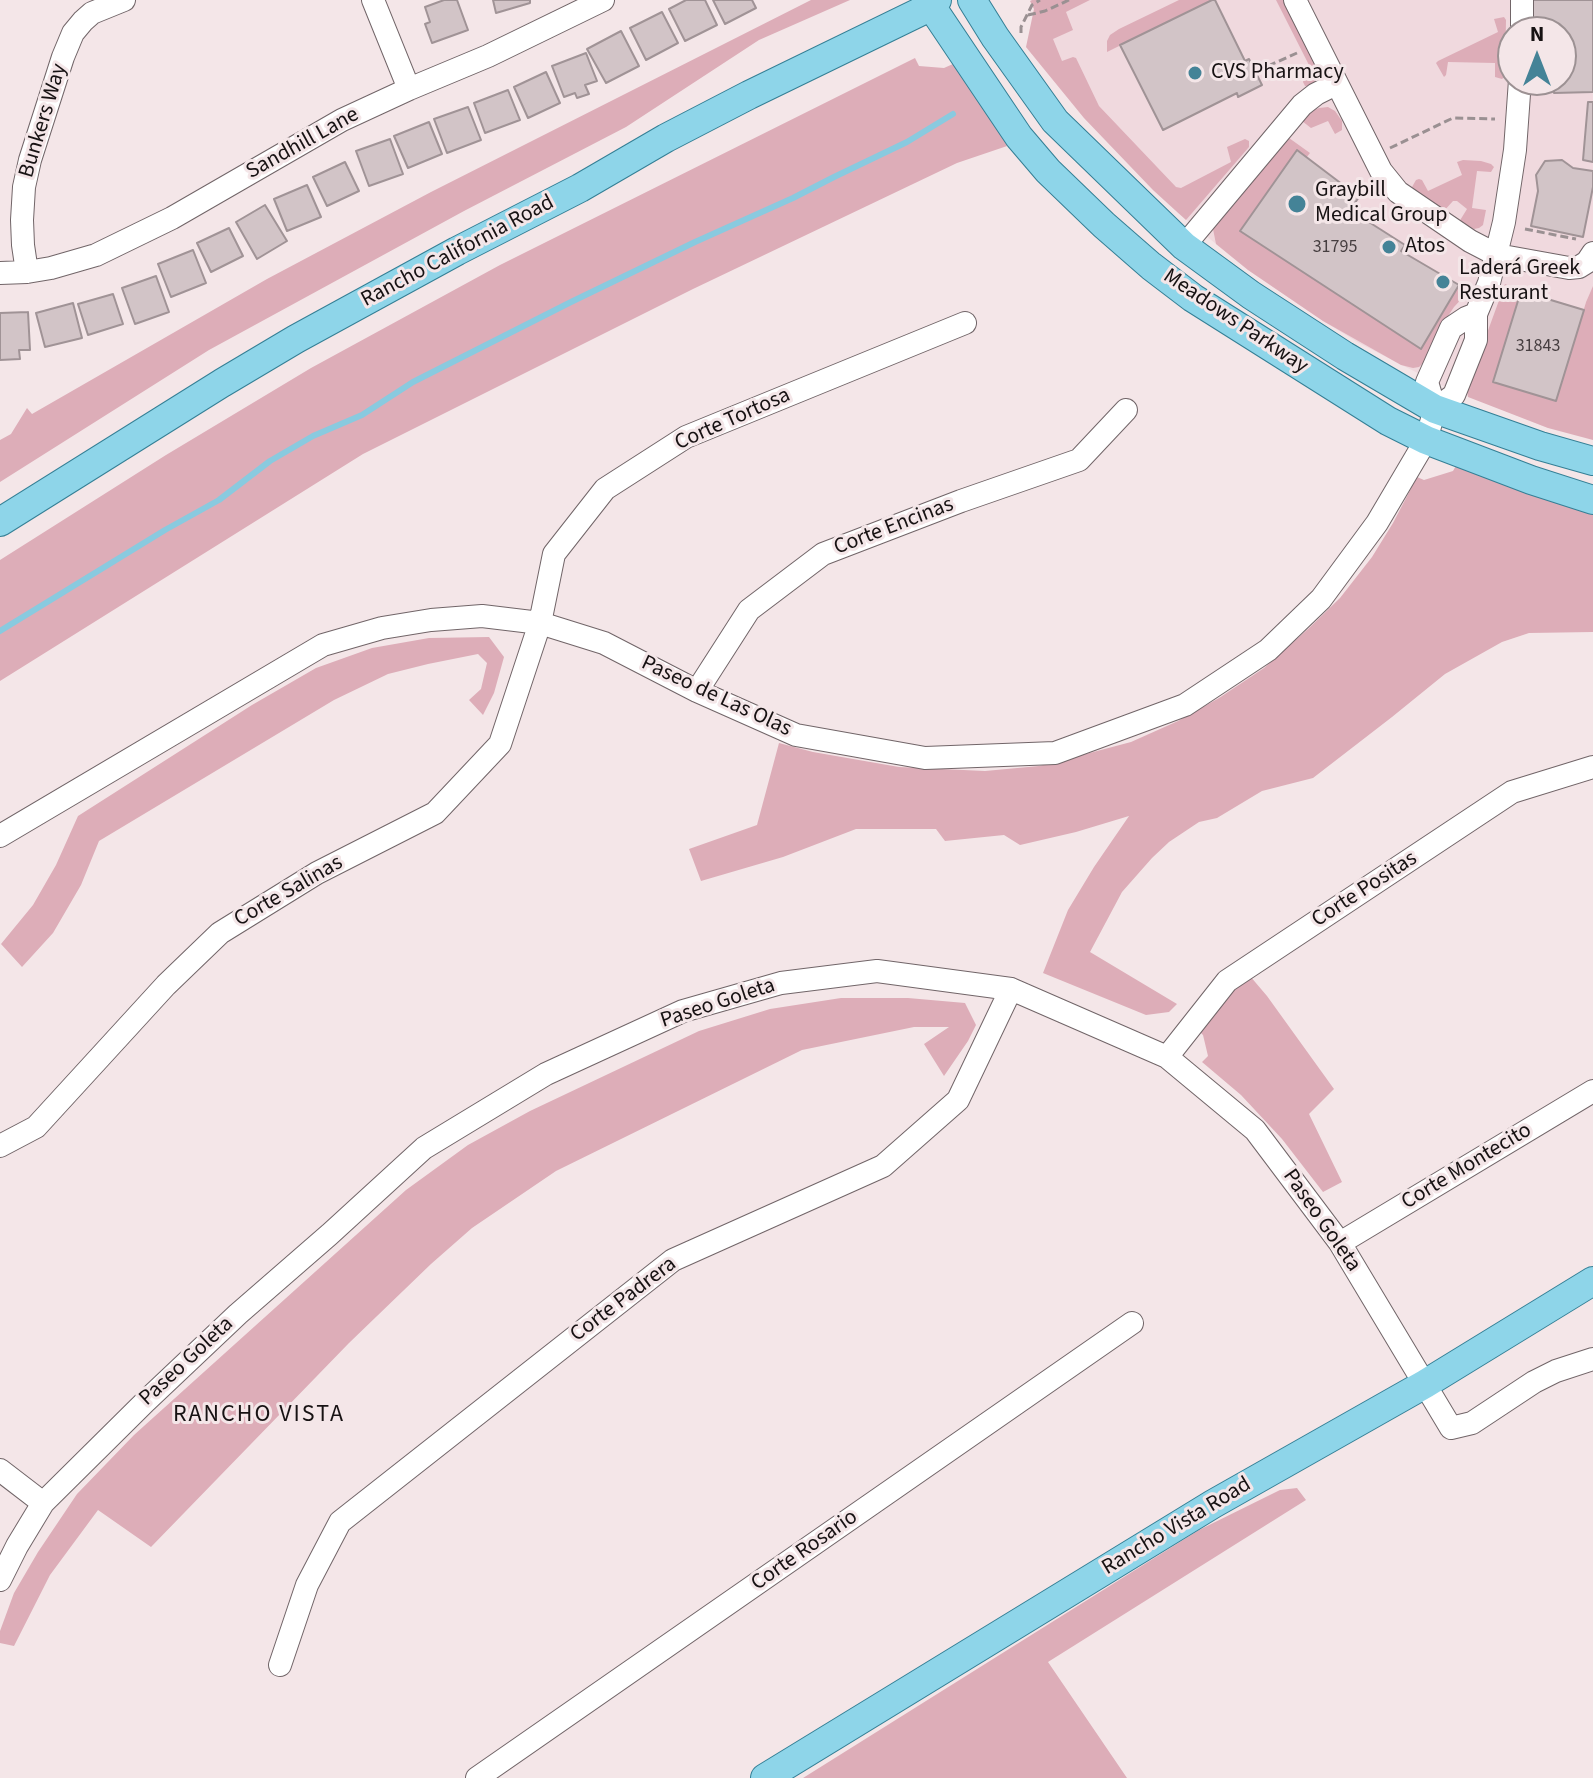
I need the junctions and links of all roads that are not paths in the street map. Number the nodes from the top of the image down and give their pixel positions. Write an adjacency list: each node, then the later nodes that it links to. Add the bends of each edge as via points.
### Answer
1 (124, 0): 13 (street, Bunkers Way, via 83,21 63,57 24,187)
2 (373, 0): 8 (street)
3 (1295, 0): 7 (street)
4 (931, 2): 6 (main road, Rancho California Road); 18 (main road, Meadows Parkway, via 1019,137 1104,225 1193,298); 21 (main road, Rancho California Road, via 666,138 296,339)
5 (587, 3): 8 (street, Sandhill Lane, via 488,56)
6 (981, 3): 10 (main road, Meadows Parkway, via 995,37 1055,121)
7 (1336, 84): 10 (street, via 1302,105); 12 (street, via 1390,184)
8 (409, 89): 13 (street, Sandhill Lane, via 342,120 172,218 96,255)
9 (1519, 96): 12 (street)
10 (1184, 246): 16 (main road, Meadows Parkway, via 1251,295)
11 (1588, 247): 12 (street, via 1587,262 1569,268)
12 (1497, 255): 16 (street, via 1476,314 1476,340 1454,395)
13 (27, 272): 14 (street, Sandhill Lane)
14 (0, 273)
15 (965, 323): 22 (street, Corte Tortosa, via 686,437 605,489 554,554)
16 (1435, 409): 18 (street, Paseo de Las Olas); 19 (main road, Meadows Parkway)
17 (1126, 410): 23 (street, Corte Encinas, via 1079,460 823,554 749,610)
18 (1426, 440): 20 (main road, Meadows Parkway); 23 (street, Paseo de Las Olas, via 1377,523 1321,599 1268,650 1185,705 1055,753 925,758 796,735)
19 (1593, 461)
20 (1593, 500)
21 (0, 522)
22 (540, 623): 23 (street, Paseo de Las Olas, via 604,643); 25 (street, Paseo de Las Olas, via 482,616 431,620 323,645); 29 (street, Corte Salinas, via 500,744 435,813 317,873 220,933 36,1127)
23 (697, 691)
24 (1593, 767): 27 (street, Corte Positas, via 1512,792 1227,981)
25 (0, 836)
26 (1011, 989): 27 (street, Paseo Goleta); 36 (street, Paseo Goleta, via 877,971 781,983 683,1011 546,1074 424,1148 227,1325); 38 (street, Corte Padrera, via 958,1100 883,1166 673,1260 340,1522 307,1585)
27 (1167, 1057): 30 (street, Paseo Goleta, via 1255,1130)
28 (1593, 1091): 30 (street, Corte Montecito)
29 (0, 1146)
30 (1340, 1243): 34 (street, Paseo Goleta)
31 (1593, 1281): 34 (main road, Rancho Vista Road)
32 (1132, 1323): 39 (street, Corte Rosario)
33 (1593, 1359): 34 (street, Paseo Goleta, via 1556,1371 1472,1423 1451,1428)
34 (1425, 1384): 40 (main road, Rancho Vista Road, via 1213,1504)
35 (0, 1470): 36 (street)
36 (43, 1503): 37 (street, Paseo Goleta)
37 (0, 1580)
38 (280, 1665)
39 (477, 1778)
40 (765, 1778)

